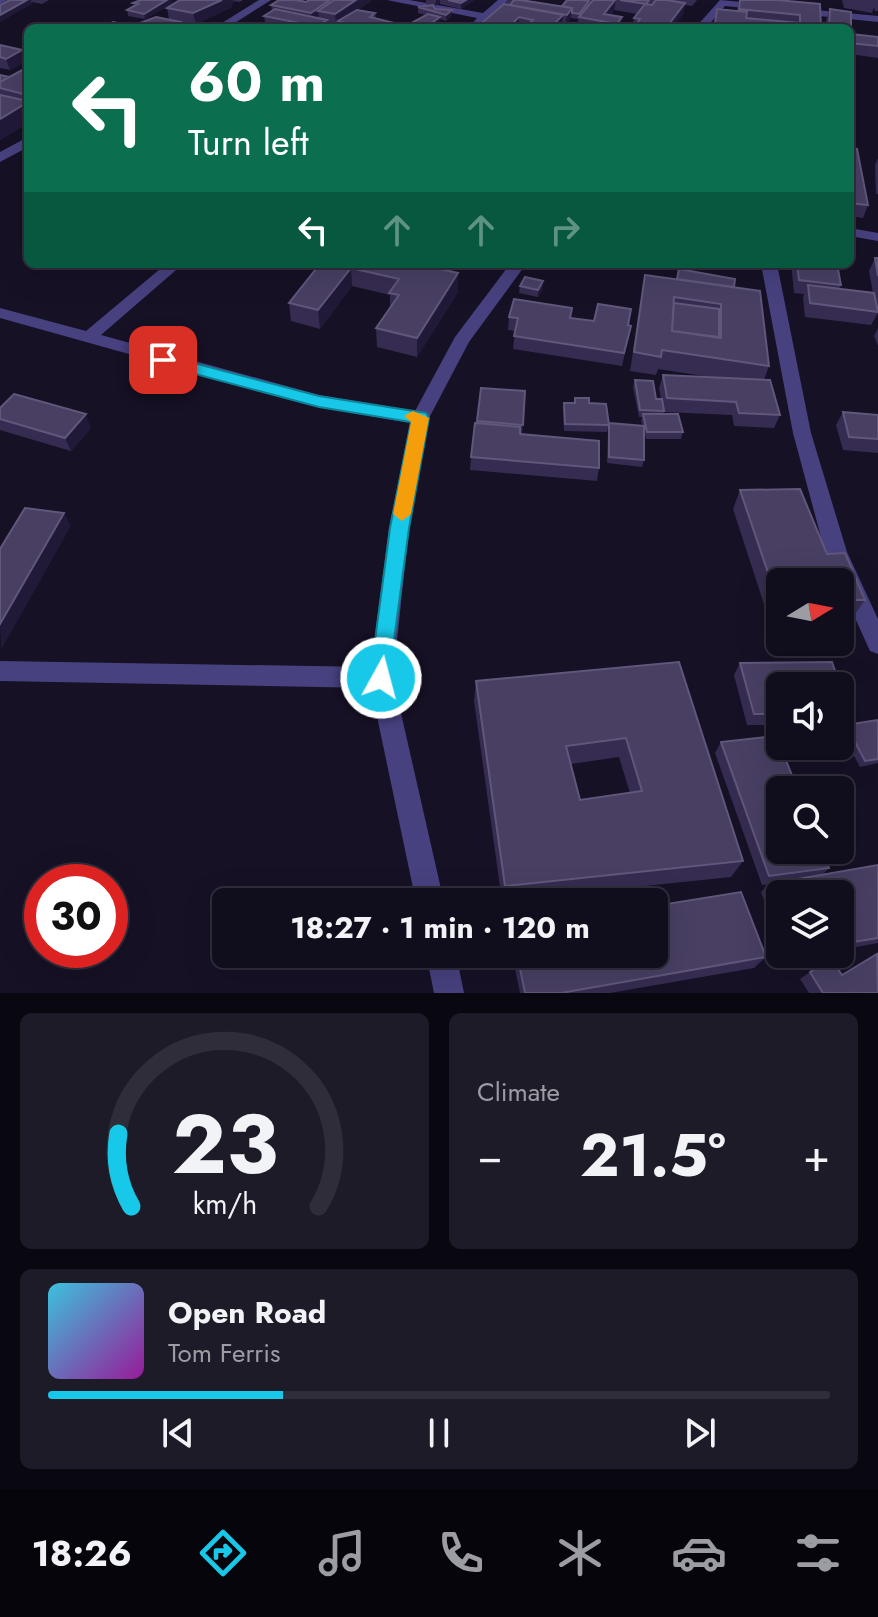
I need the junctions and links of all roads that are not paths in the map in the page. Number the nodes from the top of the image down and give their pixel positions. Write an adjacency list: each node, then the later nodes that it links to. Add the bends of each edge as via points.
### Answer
1 (266, 0): 9 (street)
2 (392, 0): 7 (street)
3 (504, 0): 7 (street)
4 (724, 2): 5 (street); 11 (street)
5 (770, 8)
6 (785, 10): 8 (street)
7 (486, 17): 10 (street)
8 (878, 19)
9 (226, 24)
10 (477, 24)
11 (704, 24)
12 (0, 49): 13 (street)
13 (24, 53)
14 (24, 143): 15 (street)
15 (0, 158)
16 (854, 233): 17 (street)
17 (878, 237)
18 (170, 268): 22 (street)
19 (515, 268): 23 (street, via 461,341)
20 (770, 268): 24 (street, via 802,433 836,552)
21 (0, 313): 22 (street)
22 (89, 337): 23 (street, via 319,401)
23 (420, 418): 26 (street, via 399,528)
24 (878, 644)
25 (0, 671): 26 (street)
26 (381, 678): 27 (street)
27 (427, 888)
28 (444, 968): 29 (street)
29 (449, 993)

